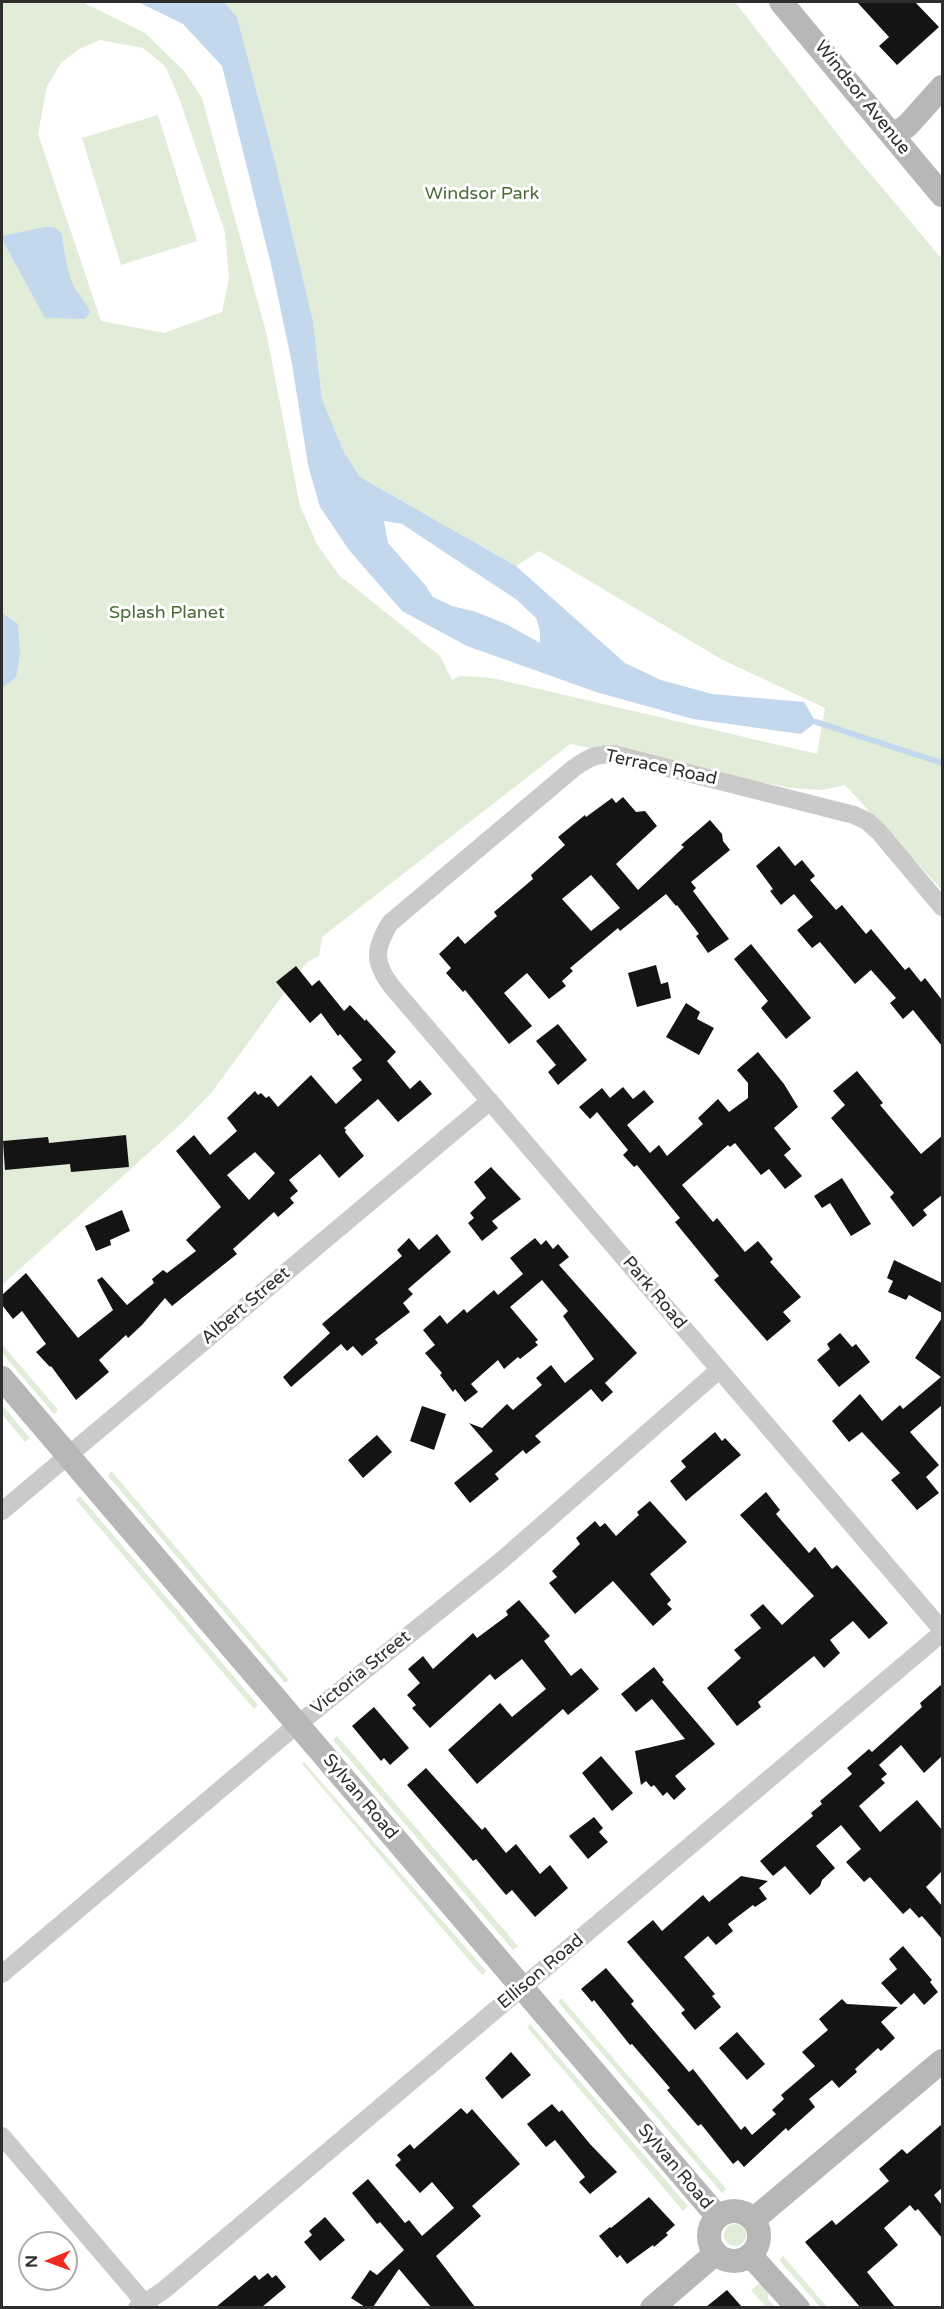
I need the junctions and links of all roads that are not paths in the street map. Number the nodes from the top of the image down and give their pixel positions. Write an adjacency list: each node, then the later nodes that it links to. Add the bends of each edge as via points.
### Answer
1 (781, 2): 3 (street, Windsor Avenue)
2 (942, 87): 3 (street)
3 (893, 136): 4 (street, Windsor Avenue)
4 (942, 195)
5 (942, 907): 6 (street, Terrace Road, via 879,832 854,815 613,754 600,754 574,768 390,923)
6 (378, 951): 7 (street, Park Road, via 383,976)
7 (490, 1101): 8 (street, Park Road); 10 (street, Albert Street)
8 (719, 1370): 12 (street, Park Road); 13 (street, Victoria Street, via 502,1560)
9 (2, 1378): 10 (street, Sylvan Road)
10 (68, 1455): 11 (street, Albert Street); 13 (street, Sylvan Road)
11 (2, 1511)
12 (942, 1631): 15 (street, Ellison Road)
13 (298, 1724): 14 (street, Victoria Street); 15 (street, Sylvan Road)
14 (2, 1974)
15 (523, 1987): 18 (street, Sylvan Road); 22 (street, Ellison Road)
16 (942, 2061): 19 (street)
17 (2, 2136): 22 (street)
18 (718, 2217): 19 (street, via 740,2212); 20 (street, via 709,2238)
19 (753, 2220): 21 (street, via 759,2234)
20 (716, 2253): 21 (street, via 736,2261); 23 (street)
21 (750, 2255): 24 (street)
22 (143, 2306)
23 (652, 2307)
24 (798, 2307)

